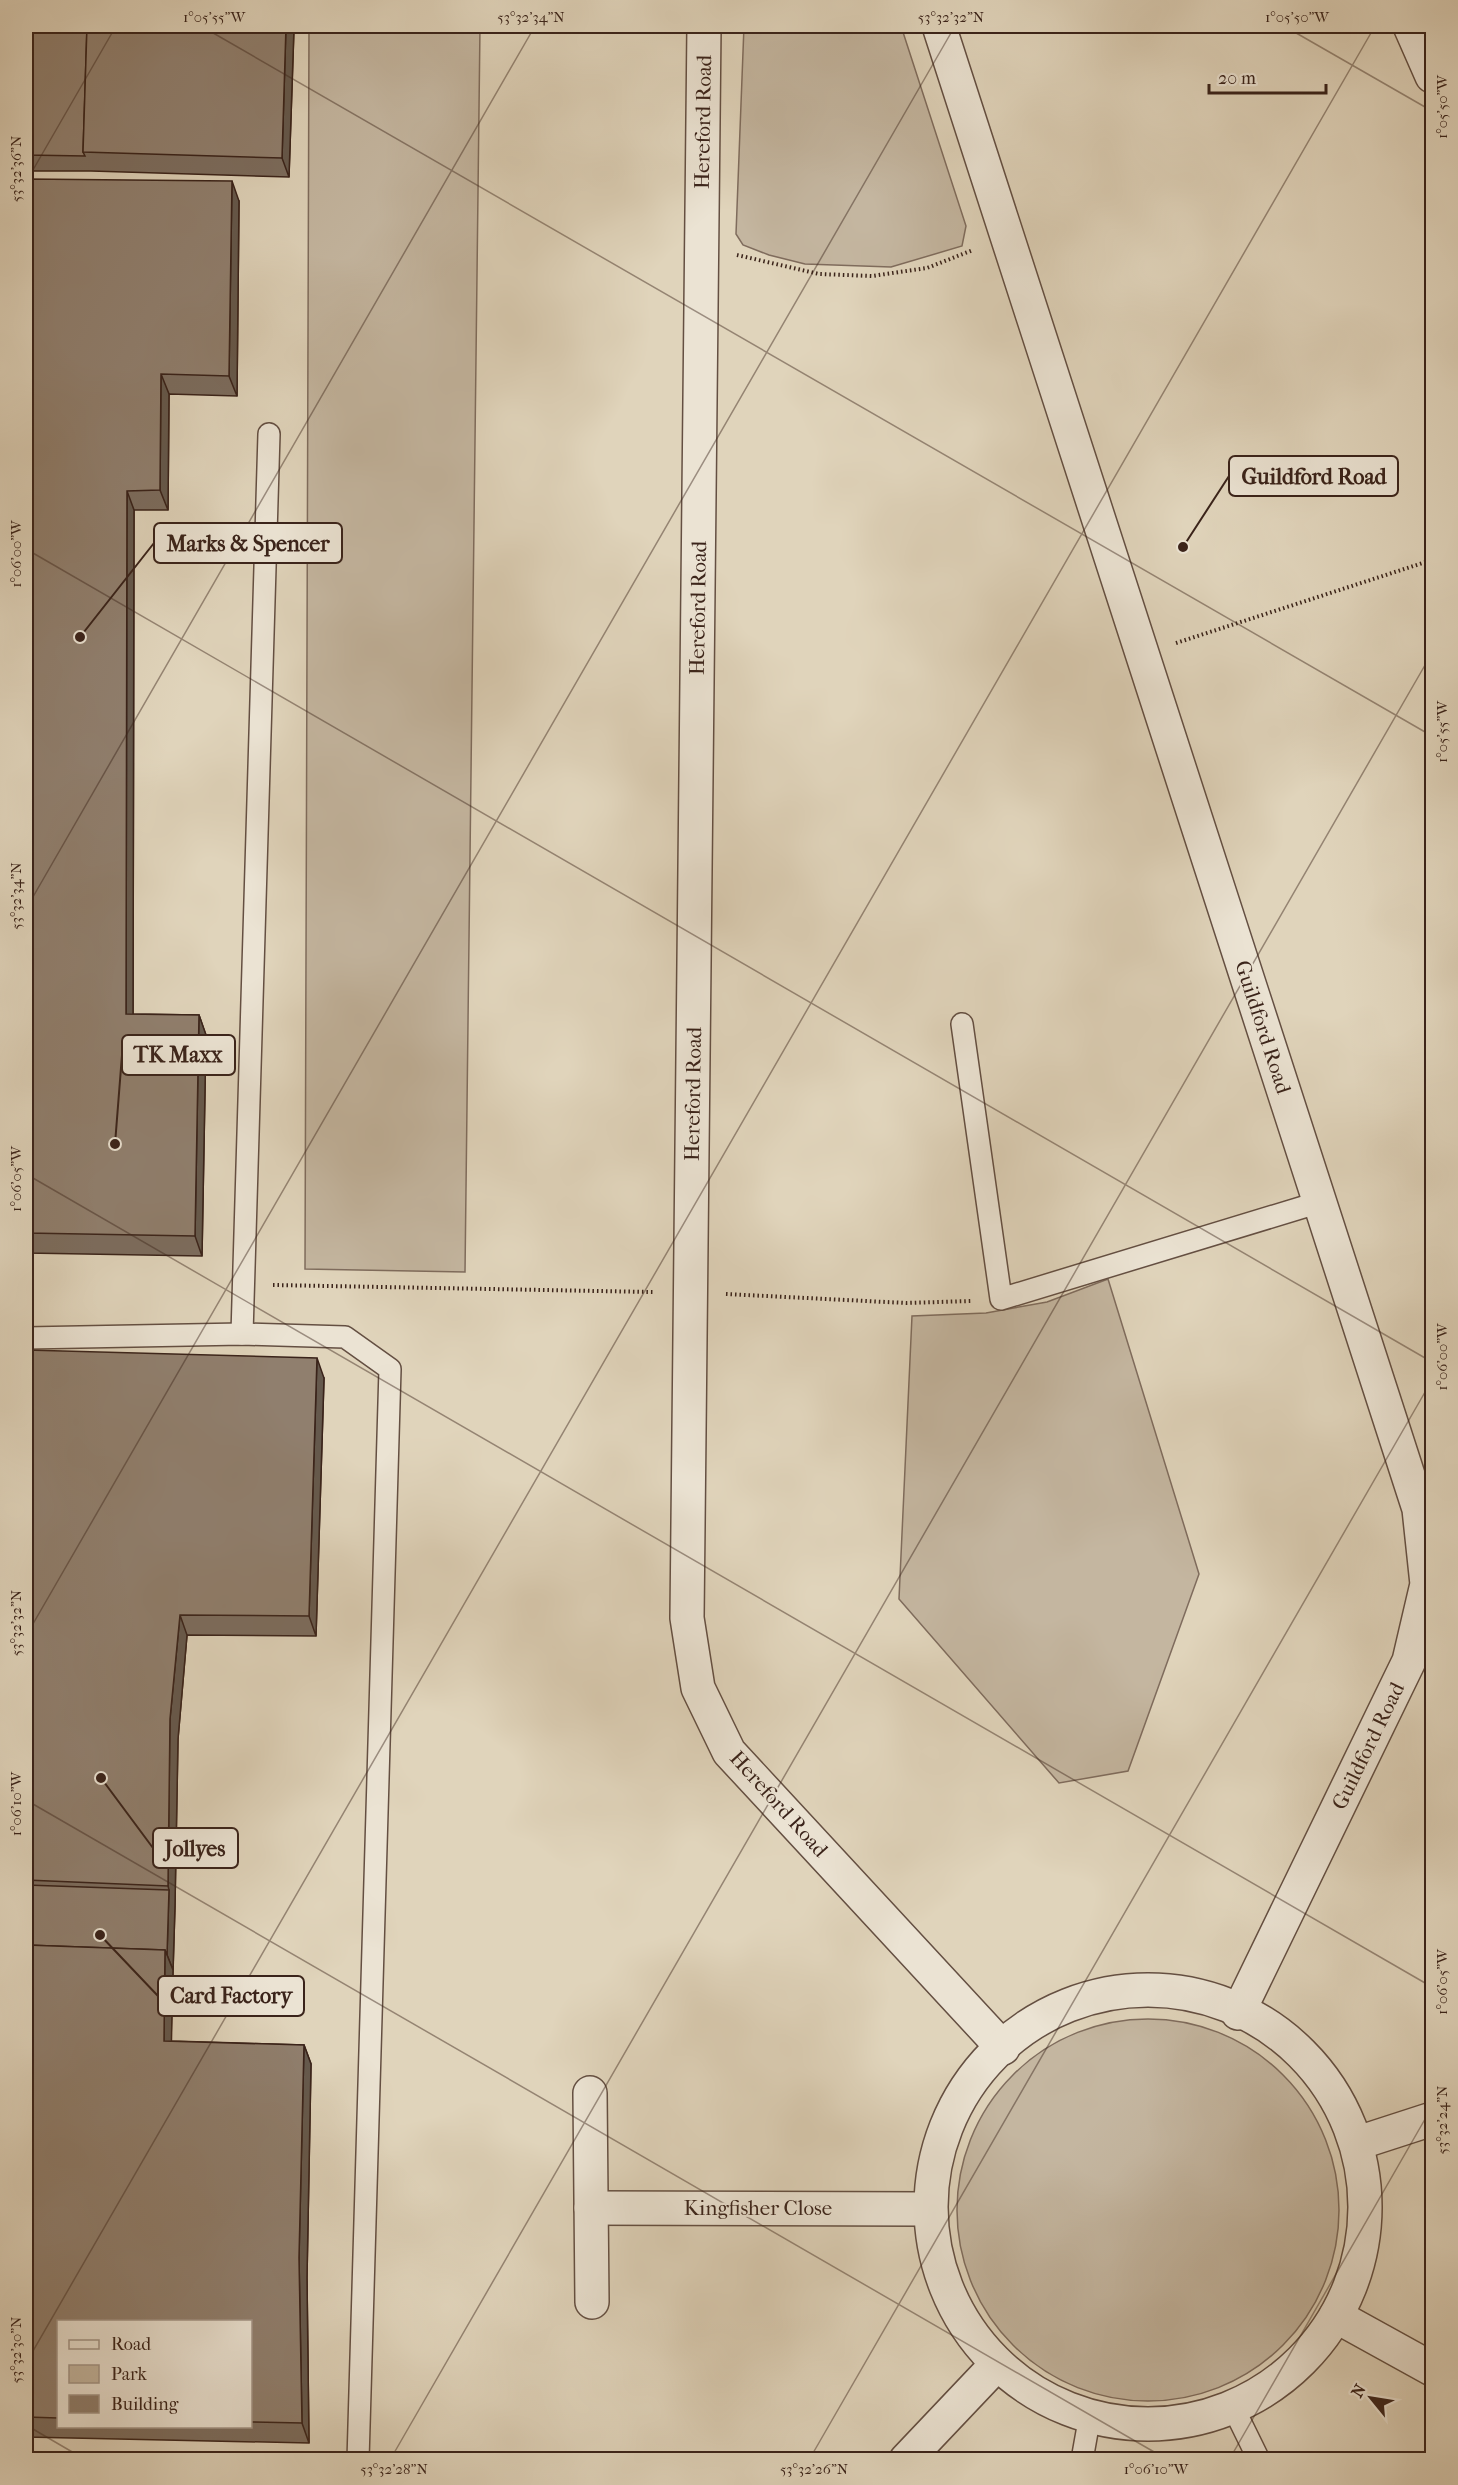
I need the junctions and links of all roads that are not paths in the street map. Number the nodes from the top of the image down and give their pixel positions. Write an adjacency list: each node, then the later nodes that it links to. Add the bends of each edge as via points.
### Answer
1 (704, 26): 11 (street, Hereford Road, via 687,1618 698,1688 729,1752)
2 (939, 26): 7 (street, Guildford Road)
3 (1410, 26): 4 (street)
4 (1432, 76)
5 (269, 434): 8 (lane)
6 (962, 1024): 7 (lane, via 1001,1299)
7 (1320, 1202): 10 (street, Guildford Road, via 1419,1509 1427,1584 1409,1661)
8 (242, 1334): 9 (lane); 23 (lane, via 345,1337 390,1369)
9 (26, 1338)
10 (1238, 2013): 11 (street, via 1179,1991 1124,1988 1063,2004); 14 (street, via 1276,2034 1310,2064 1345,2109)
11 (1003, 2048): 16 (street, via 967,2087 942,2139)
12 (590, 2093): 15 (street)
13 (1432, 2119): 14 (street)
14 (1358, 2143): 18 (street, via 1367,2203 1361,2265)
15 (591, 2208): 16 (street, Kingfisher Close); 17 (street)
16 (925, 2209): 19 (street, via 932,2249 953,2311)
17 (592, 2302)
18 (1336, 2316): 20 (street); 21 (street, via 1280,2377)
19 (998, 2364): 22 (street, via 1054,2404); 24 (street)
20 (1432, 2370)
21 (1232, 2405): 22 (street, via 1160,2426); 26 (lane)
22 (1090, 2415): 25 (lane)
23 (358, 2460)
24 (906, 2460)
25 (1082, 2460)
26 (1259, 2460)

